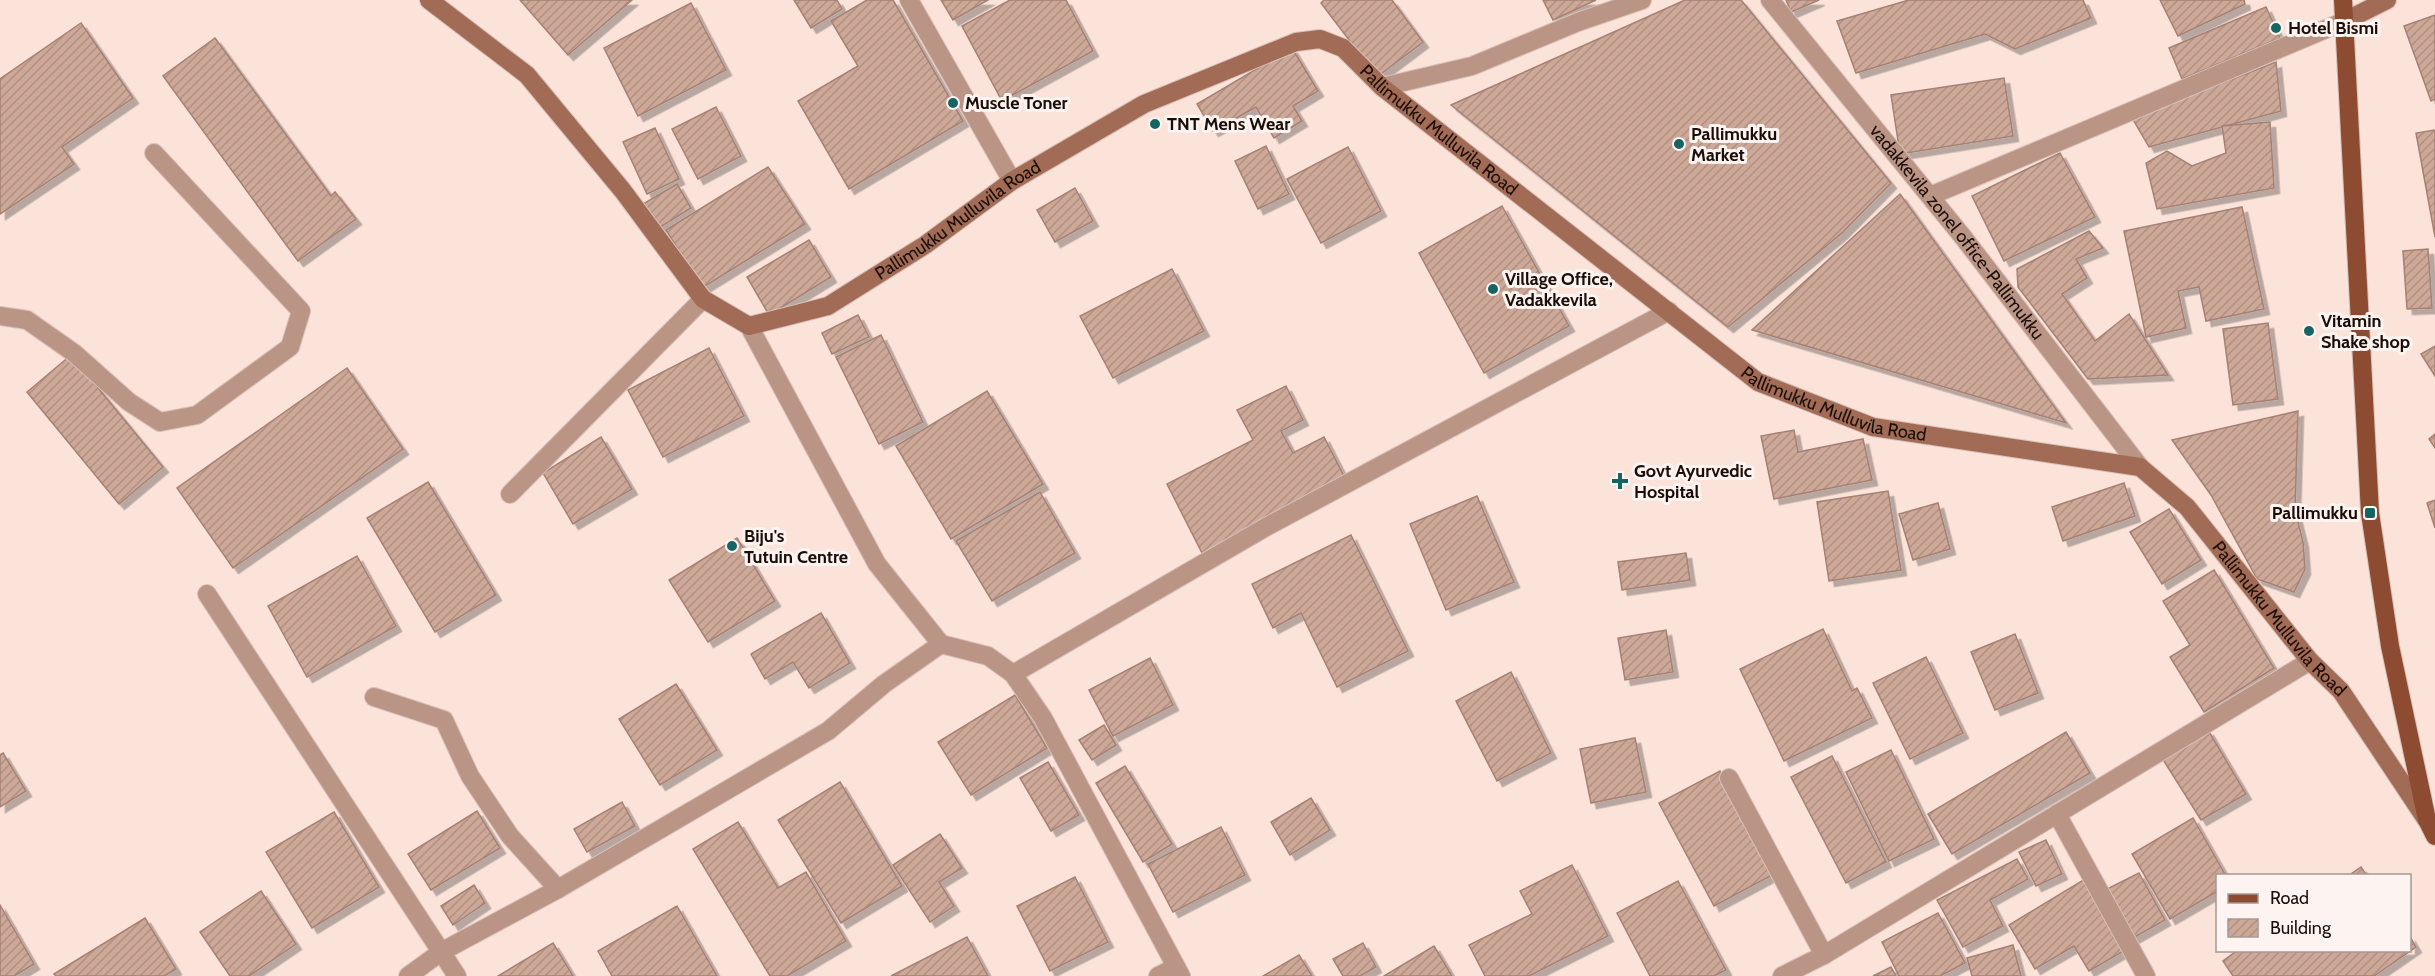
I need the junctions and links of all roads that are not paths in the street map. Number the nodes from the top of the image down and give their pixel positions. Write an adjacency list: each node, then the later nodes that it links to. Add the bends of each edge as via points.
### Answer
1 (429, 0): 12 (street, via 527,75 623,191)
2 (909, 0): 10 (street)
3 (1642, 0): 8 (street, via 1472,66)
4 (1770, 0): 11 (street, vadakkevila zonel office-Pallimukku)
5 (2343, 0): 7 (main road)
6 (2386, 0): 7 (street)
7 (2345, 21): 11 (street); 25 (main road, via 2370,513 2390,646)
8 (1383, 87): 10 (street, Pallimukku Mulluvila Road, via 1343,48 1320,39 1296,42 1144,104); 13 (street, Pallimukku Mulluvila Road)
9 (154, 153): 14 (street, via 301,311 291,347 197,415 160,422 27,320)
10 (1012, 181): 15 (street, Pallimukku Mulluvila Road, via 925,245 828,306)
11 (1930, 196): 16 (street, vadakkevila zonel office-Pallimukku)
12 (703, 299): 15 (street); 17 (street)
13 (1669, 311): 16 (street, Pallimukku Mulluvila Road, via 1758,381 1873,427); 21 (street, via 1266,527)
14 (0, 316)
15 (749, 326): 19 (street, via 877,564)
16 (2140, 467): 20 (street, Pallimukku Mulluvila Road, via 2187,507)
17 (510, 494)
18 (207, 594): 27 (street)
19 (941, 644): 21 (street, via 988,657); 26 (street, via 884,684 828,731)
20 (2310, 661): 24 (street); 25 (street, Pallimukku Mulluvila Road, via 2341,691)
21 (1013, 674): 29 (street, via 1043,718)
22 (374, 697): 26 (street, via 444,720 470,776 505,828)
23 (1729, 778): 28 (street)
24 (2057, 814): 28 (street); 34 (street)
25 (2431, 828)
26 (558, 889): 27 (street)
27 (441, 952): 30 (street); 31 (street)
28 (1824, 955): 33 (street)
29 (1178, 971): 32 (street)
30 (408, 976)
31 (457, 976)
32 (1158, 976)
33 (1782, 976)
34 (2146, 976)

